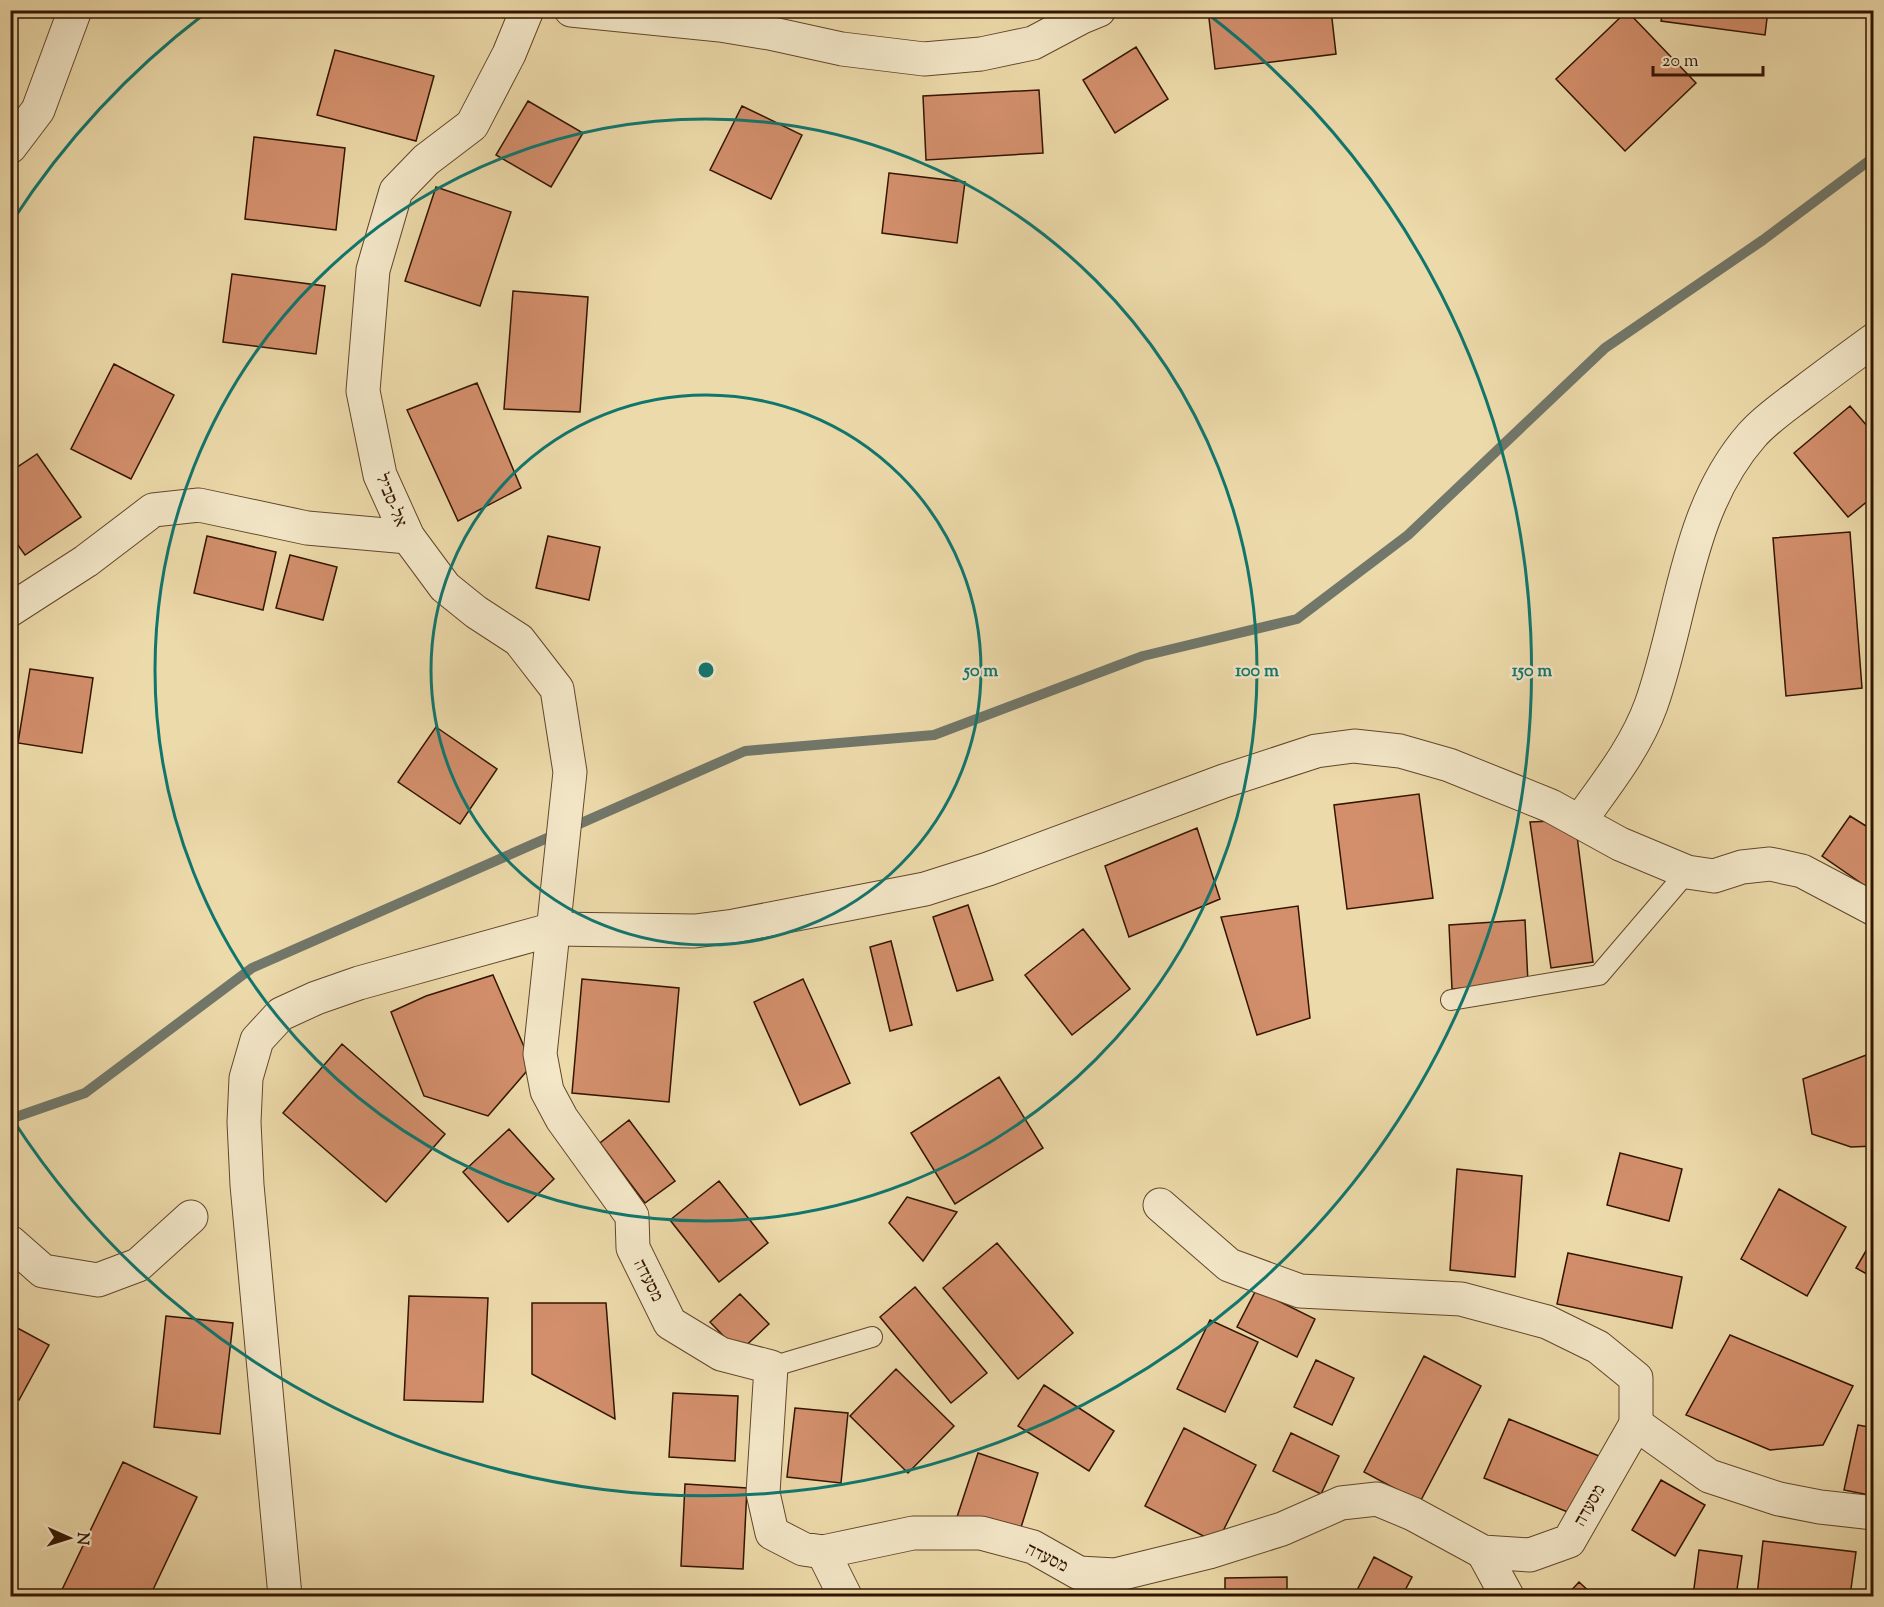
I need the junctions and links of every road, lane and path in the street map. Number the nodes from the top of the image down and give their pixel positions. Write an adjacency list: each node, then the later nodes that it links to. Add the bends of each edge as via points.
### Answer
1 (75, 10): 5 (street, via 38,110)
2 (527, 10): 7 (street, אל-סביל, via 472,125 426,160 396,191 373,270 363,391 380,475)
3 (571, 10): 4 (street, via 720,26 842,49 924,59 981,54 1032,43)
4 (1100, 10)
5 (10, 147)
6 (1874, 340): 9 (street, via 1752,434 1714,490 1638,738)
7 (408, 537): 8 (street, via 307,528 199,505 153,510 86,561); 12 (street, אל-סביל, via 445,587 519,640 557,689 570,772)
8 (10, 610)
9 (1580, 821): 10 (street, via 1620,844); 12 (street, via 1449,765 1400,751 1354,746 1316,751 1224,781 925,889 695,931)
10 (1687, 872): 11 (street, via 1714,876 1770,864 1802,871); 14 (lane, via 1599,975)
11 (1874, 909)
12 (554, 929): 13 (street, אל-סביל); 24 (street, via 316,998 281,1014 257,1040 246,1078 247,1185)
13 (547, 977): 19 (street, מסעדה, via 540,1054 547,1091 562,1119 632,1216 633,1248 670,1323 721,1354)
14 (1451, 1000)
15 (1160, 1205): 20 (street, via 1229,1265 1300,1291 1461,1299 1547,1322 1598,1347 1636,1378)
16 (191, 1217): 17 (street, via 138,1265 99,1280 43,1271)
17 (10, 1242)
18 (872, 1337): 19 (lane)
19 (771, 1367): 22 (street, מסעדה, via 763,1493 772,1533 803,1549)
20 (1636, 1425): 21 (street, via 1709,1476 1779,1499); 23 (street, מסעדה, via 1569,1541 1530,1555)
21 (1874, 1513)
22 (823, 1552): 23 (street, מסעדה, via 913,1533 981,1533 1033,1547 1079,1573 1115,1575 1282,1529 1341,1503 1377,1499); 25 (street)
23 (1483, 1552): 26 (street)
24 (285, 1596)
25 (845, 1596)
26 (1507, 1596)

